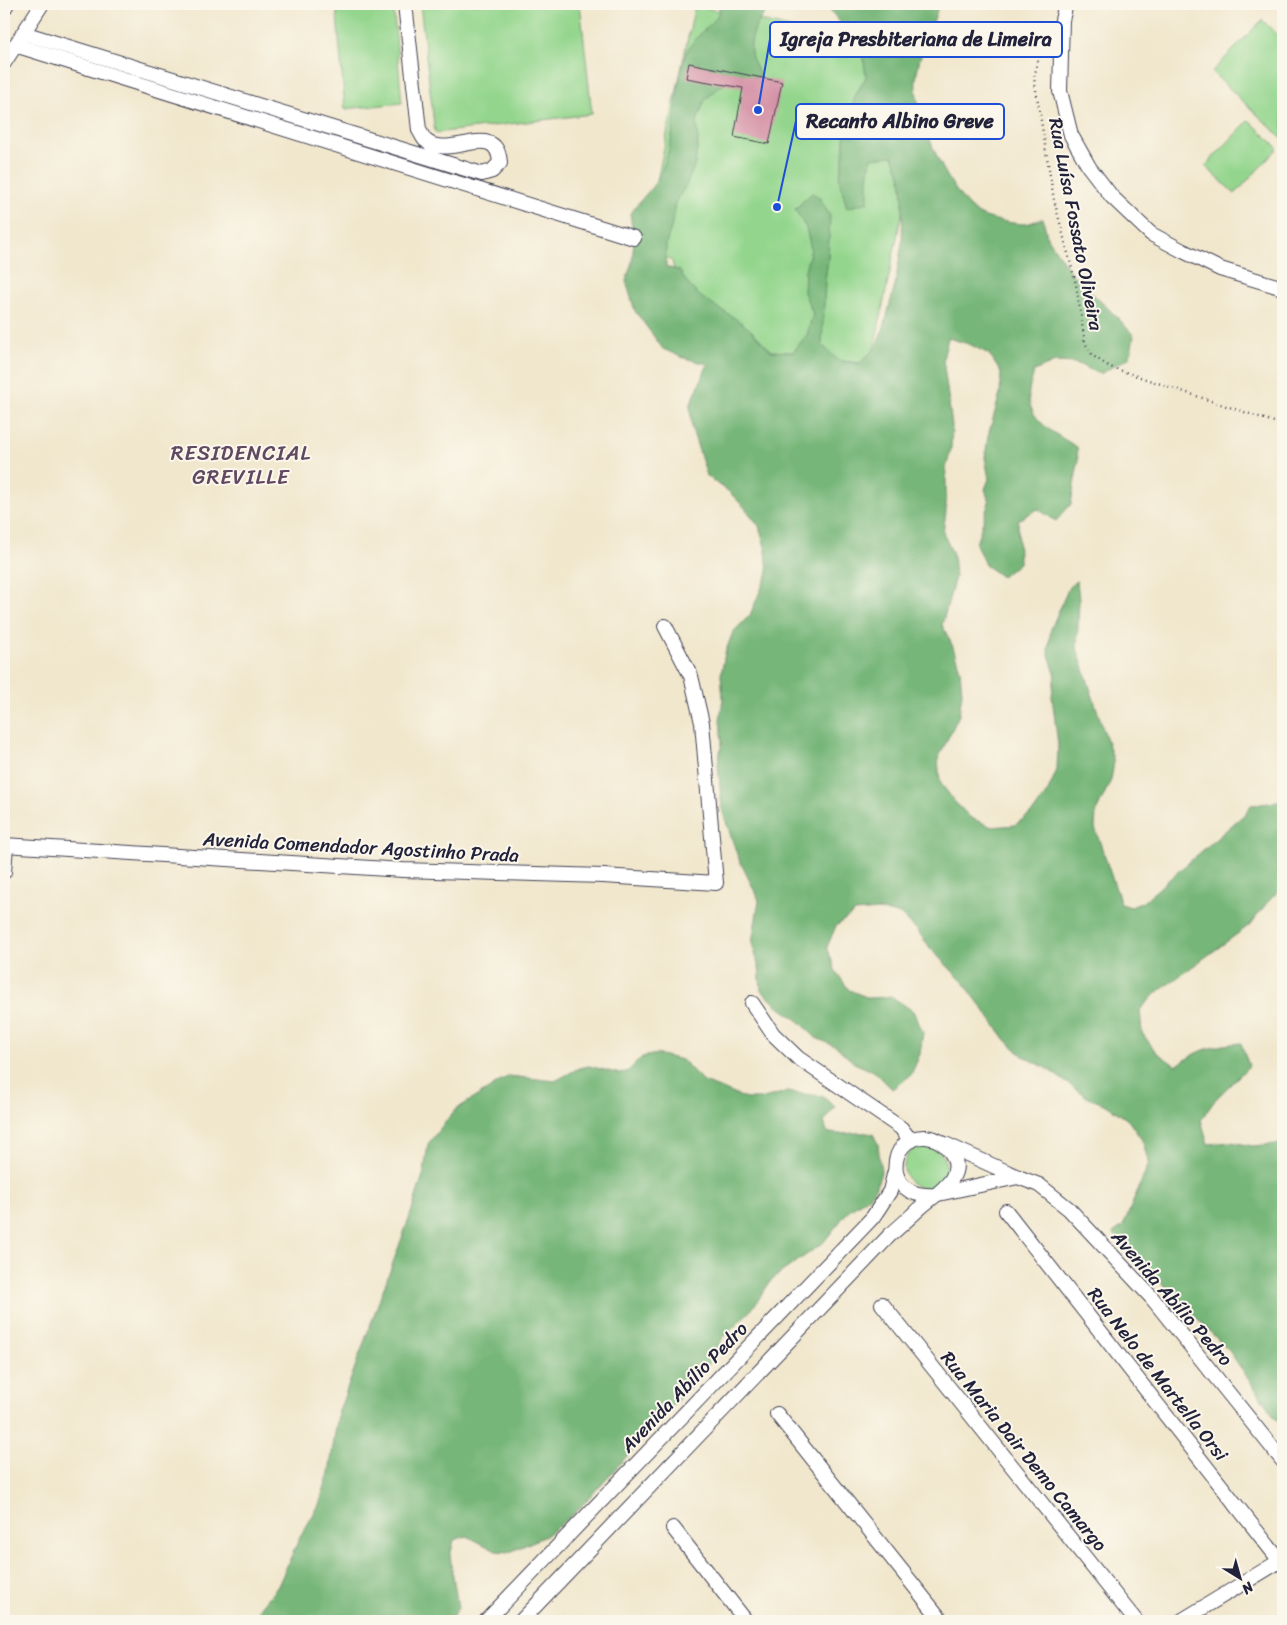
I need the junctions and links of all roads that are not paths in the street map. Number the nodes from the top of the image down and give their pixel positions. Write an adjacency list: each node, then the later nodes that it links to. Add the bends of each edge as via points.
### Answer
1 (7, 4): 5 (street)
2 (42, 4): 6 (street)
3 (405, 4): 6 (street, via 419,130 425,140 438,146 451,147 484,140 495,146 500,164 492,171 482,174)
4 (1066, 4): 9 (street, via 1062,20 1060,91 1071,136 1088,167 1112,197 1151,234 1220,269)
5 (4, 8)
6 (19, 39): 7 (street); 8 (street)
7 (4, 63)
8 (634, 238)
9 (1283, 288)
10 (665, 626): 11 (street, Avenida Comendador Agostinho Prada, via 691,676 702,723 716,883 403,870)
11 (5, 845): 12 (street)
12 (4, 872)
13 (752, 1003): 14 (street, via 773,1034 798,1058 901,1128)
14 (911, 1140): 15 (street, via 934,1138); 16 (street, via 896,1158)
15 (944, 1144): 17 (street, Avenida Abílio Pedro); 18 (street, via 952,1153 954,1176 948,1186)
16 (895, 1170): 18 (street, via 899,1182 909,1192 921,1196); 25 (street, Avenida Abílio Pedro, via 890,1192 873,1217)
17 (1018, 1177): 18 (street); 22 (street, Avenida Abílio Pedro, via 1039,1185 1069,1209 1152,1298)
18 (936, 1194): 26 (street, via 890,1235)
19 (1006, 1211): 24 (street, Rua Nelo de Martella Orsi)
20 (882, 1304): 29 (street, Rua Maria Dair Demo Camargo)
21 (777, 1414): 28 (street)
22 (1283, 1461)
23 (673, 1528): 27 (street)
24 (1282, 1560): 30 (street)
25 (486, 1621)
26 (521, 1621)
27 (746, 1621)
28 (942, 1621)
29 (1136, 1621)
30 (1181, 1621)

